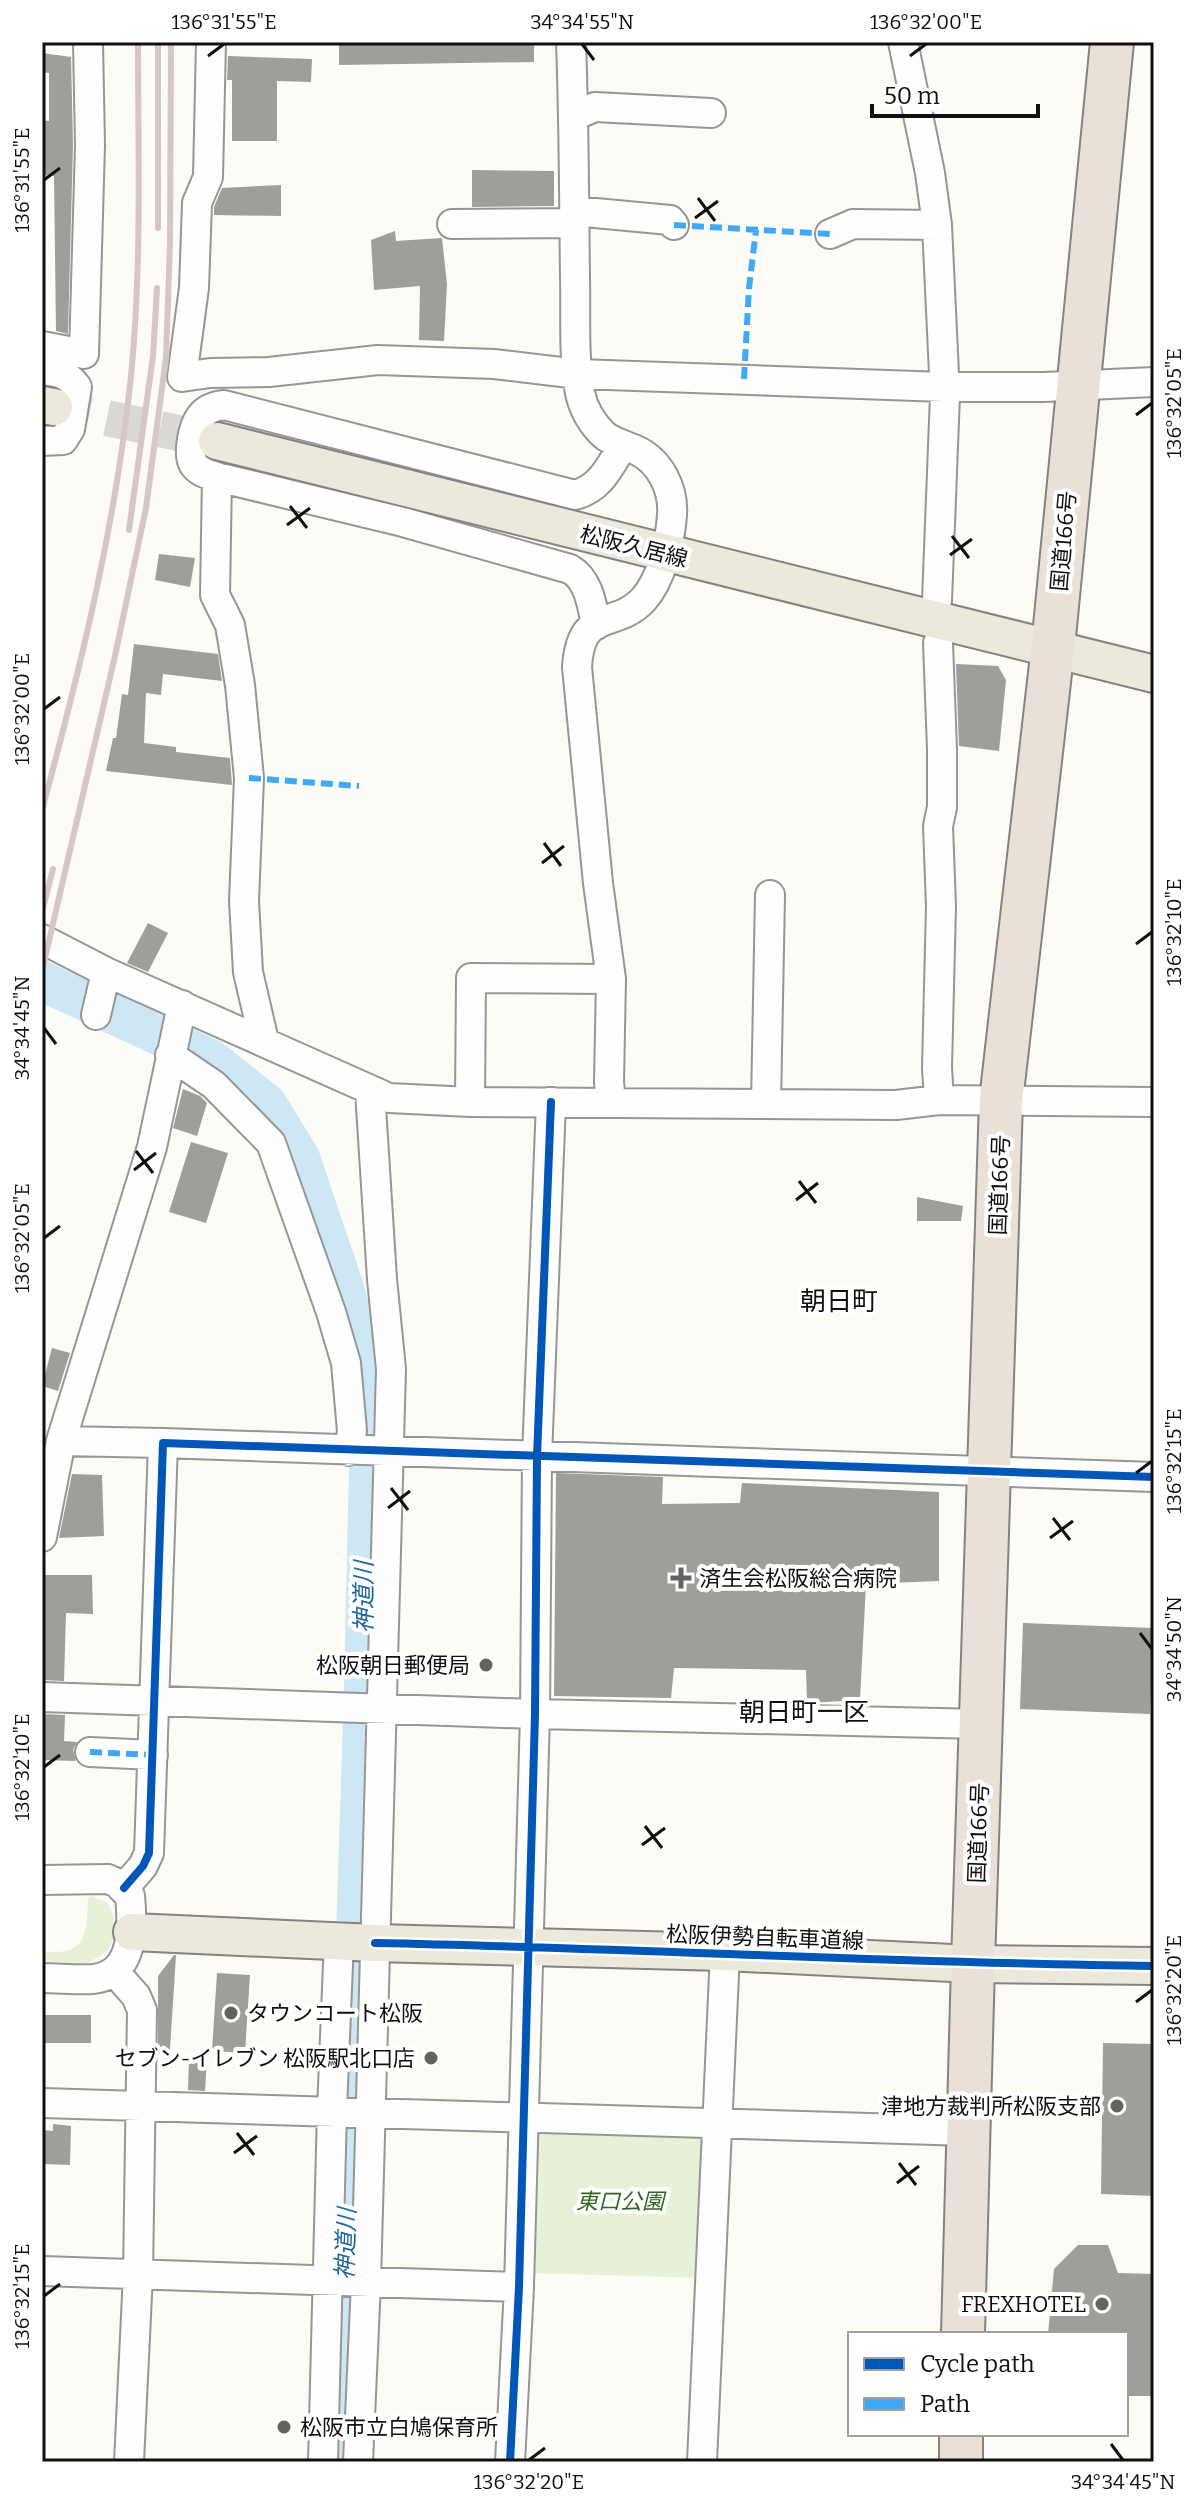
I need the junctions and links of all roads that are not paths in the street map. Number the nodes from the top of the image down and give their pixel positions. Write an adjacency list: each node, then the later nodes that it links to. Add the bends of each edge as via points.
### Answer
1 (88, 42): 13 (street, via 84,354)
2 (211, 42): 15 (street, via 208,177 197,203 194,288 182,377)
3 (571, 42): 7 (street)
4 (903, 42): 11 (street)
5 (1112, 42): 18 (highway, 国道166号)
6 (711, 113): 7 (street, via 595,107)
7 (574, 116): 8 (street)
8 (574, 217): 9 (street); 10 (street, via 670,220); 16 (street)
9 (452, 224)
10 (674, 225)
11 (937, 225): 12 (street, via 853,224); 19 (street)
12 (830, 234)
13 (42, 346)
14 (42, 370): 21 (street, via 62,373 77,387 63,440)
15 (269, 372): 16 (street, via 378,360 494,364); 20 (street)
16 (578, 374): 19 (street); 23 (street, via 589,415 605,436)
17 (1154, 382): 18 (street)
18 (1078, 385): 19 (street); 29 (highway, 国道166号)
19 (944, 387): 26 (street)
20 (265, 415): 23 (street, via 575,495 604,477); 24 (street, via 224,405 201,416 191,459 201,472)
21 (42, 441)
22 (217, 441): 25 (main road, 松阪久居線)
23 (623, 445): 25 (street, via 650,458 667,485 672,517)
24 (217, 477): 27 (street, via 570,569 585,585); 37 (street, via 215,595 230,625 240,685 249,778 244,901 248,972)
25 (665, 554): 27 (street, via 642,602); 29 (main road, 松阪久居線)
26 (937, 601)
27 (596, 625): 34 (street, via 579,646 577,667)
28 (938, 643): 40 (street)
29 (1053, 647): 30 (main road, 松阪久居線); 41 (highway, 国道166号)
30 (1154, 674)
31 (770, 895): 46 (street)
32 (42, 939): 33 (street)
33 (106, 972): 35 (street); 36 (street)
34 (611, 979): 42 (street, via 471,978); 44 (street)
35 (182, 1005): 37 (street); 38 (street)
36 (96, 1015)
37 (264, 1041): 39 (street)
38 (170, 1055): 47 (street, via 152,1147); 49 (street, via 214,1085 271,1143 346,1363 352,1431)
39 (370, 1091): 42 (street, via 389,1098); 49 (street, via 391,1369)
40 (939, 1100): 41 (street); 46 (street, via 896,1105)
41 (1001, 1101): 45 (street); 51 (highway, 国道166号)
42 (470, 1102): 43 (street)
43 (551, 1102): 44 (street); 50 (street)
44 (611, 1102): 46 (street)
45 (1154, 1102)
46 (766, 1104)
47 (61, 1441): 48 (street); 53 (street)
48 (163, 1443): 49 (street); 55 (street)
49 (370, 1452): 50 (street); 56 (street)
50 (537, 1457): 51 (street); 57 (street)
51 (991, 1471): 52 (street); 58 (highway, 国道166号)
52 (1154, 1477)
53 (42, 1537)
54 (42, 1697): 55 (street)
55 (155, 1699): 56 (street); 60 (street)
56 (369, 1707): 57 (street); 65 (street)
57 (535, 1714): 58 (street); 66 (street)
58 (982, 1724): 68 (highway, 国道166号)
59 (90, 1752): 60 (street)
60 (153, 1755): 62 (street, via 149,1853)
61 (42, 1880): 62 (street, via 108,1879)
62 (124, 1888): 63 (street, via 130,1896)
63 (132, 1932): 64 (main road, 松阪伊勢自転車道線); 70 (street, via 130,1948)
64 (339, 1940): 65 (main road, 松阪伊勢自転車道線); 74 (street)
65 (375, 1943): 66 (main road, 松阪伊勢自転車道線); 75 (street)
66 (526, 1946): 67 (main road, 松阪伊勢自転車道線); 76 (street)
67 (725, 1952): 68 (main road, 松阪伊勢自転車道線); 77 (street)
68 (973, 1964): 69 (main road, 松阪伊勢自転車道線); 78 (highway, 国道166号)
69 (1154, 1966)
70 (114, 1971): 71 (street, via 96,1979); 73 (street, via 142,2010)
71 (42, 1978)
72 (42, 2103): 73 (street)
73 (141, 2107): 74 (street); 80 (street)
74 (332, 2110): 75 (street); 81 (street)
75 (369, 2111): 76 (street); 82 (street)
76 (523, 2115): 77 (street); 83 (street)
77 (718, 2122): 78 (street); 90 (street)
78 (968, 2131): 84 (highway, 国道166号)
79 (42, 2271): 80 (street)
80 (138, 2274): 81 (street); 86 (street)
81 (329, 2282): 82 (street); 87 (street)
82 (366, 2282): 83 (street); 88 (street)
83 (519, 2287): 89 (street)
84 (963, 2332)
85 (961, 2436): 91 (highway)
86 (129, 2462)
87 (323, 2462)
88 (358, 2462)
89 (510, 2462)
90 (702, 2462)
91 (961, 2462)

